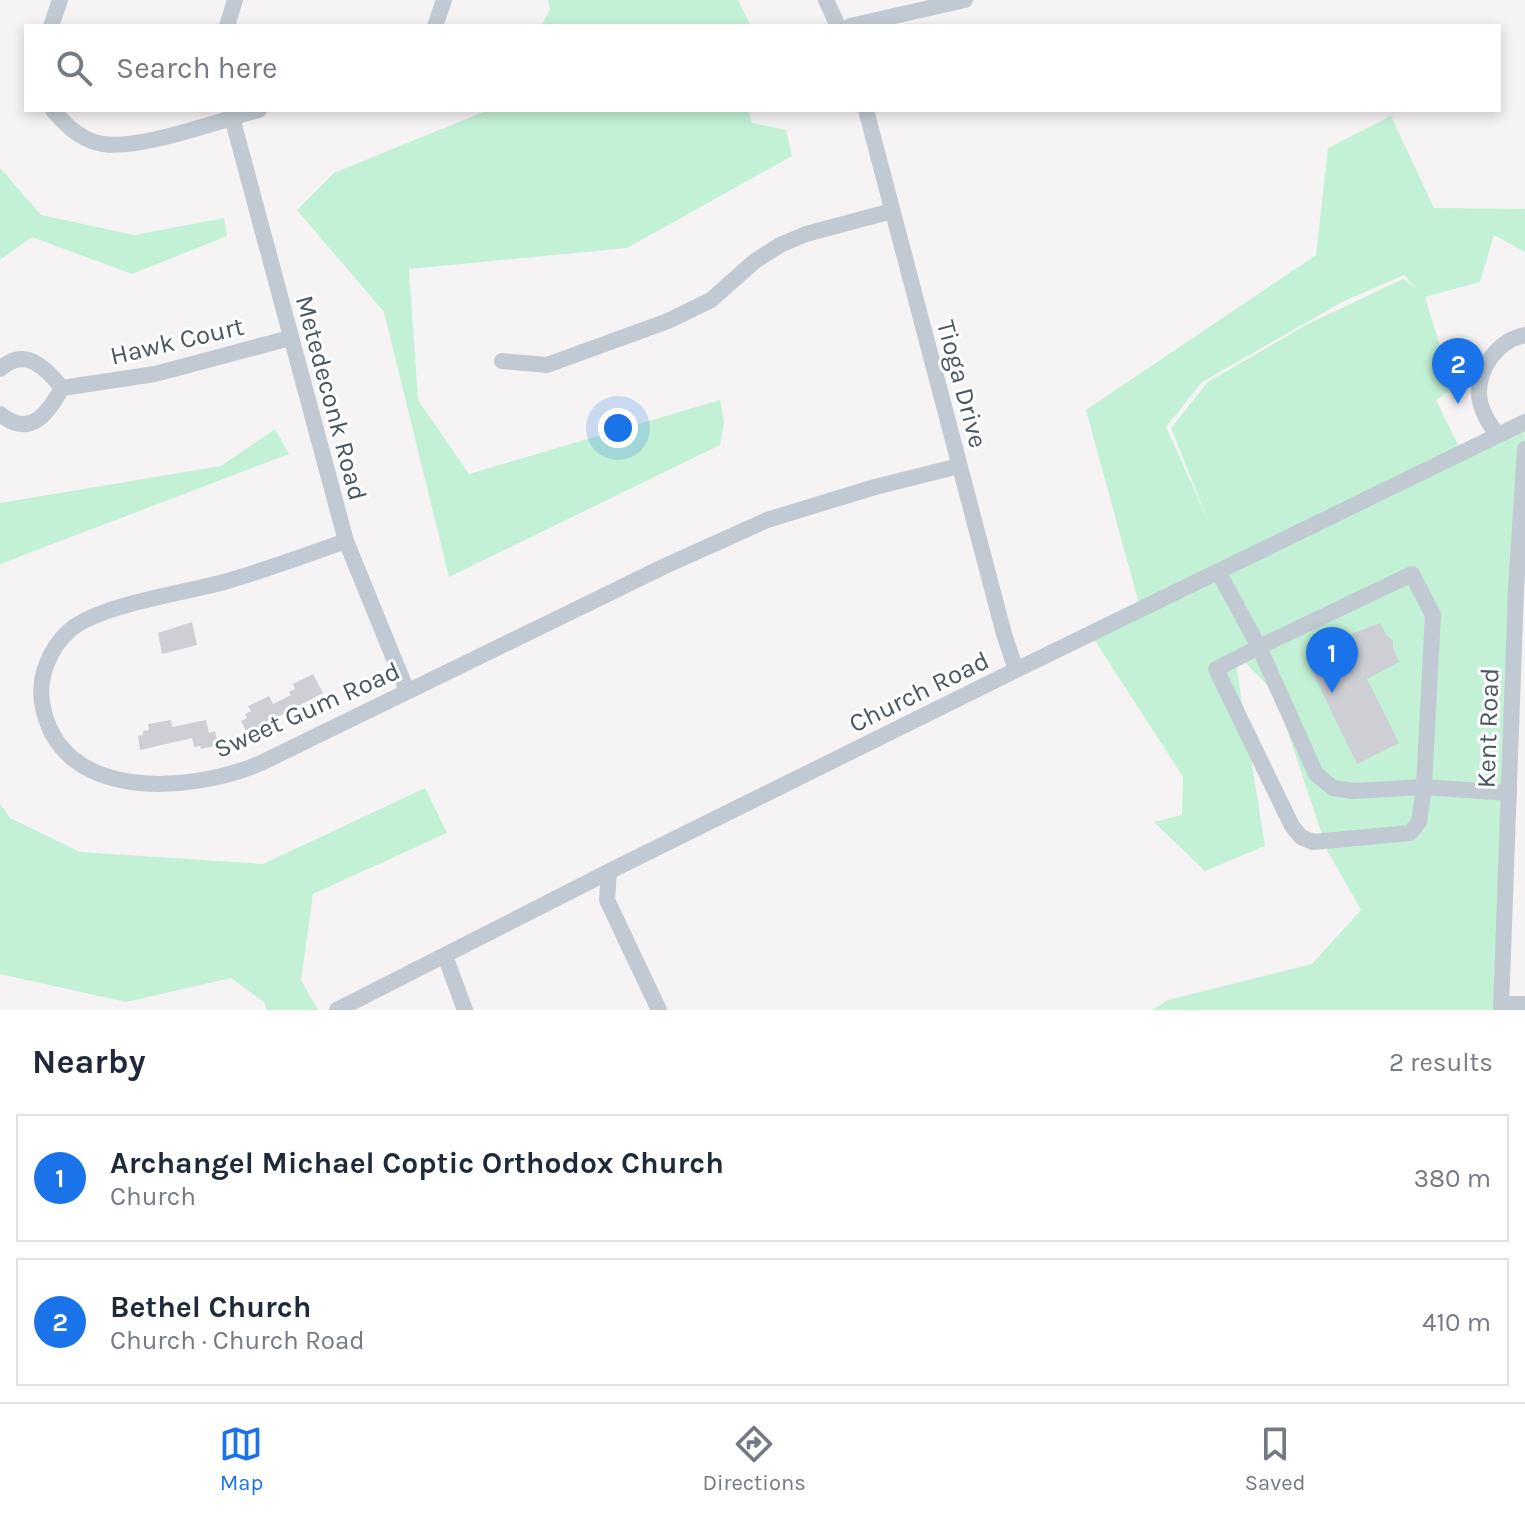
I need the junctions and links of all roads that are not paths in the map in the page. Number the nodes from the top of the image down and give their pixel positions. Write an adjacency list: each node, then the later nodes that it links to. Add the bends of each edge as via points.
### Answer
1 (60, 0): 6 (street)
2 (235, 0): 7 (street)
3 (444, 0): 8 (street)
4 (826, 0): 9 (street)
5 (965, 0): 10 (street)
6 (52, 24)
7 (228, 24)
8 (436, 24)
9 (837, 24)
10 (859, 24)
11 (55, 112): 13 (street, via 85,138 119,145)
12 (867, 112): 14 (street, Tioga Drive)
13 (231, 114): 16 (street, Metedeconk Road)
14 (892, 211): 17 (street, via 780,245 711,300 668,321 547,365); 24 (street, Tioga Drive)
15 (1525, 335): 22 (street, via 1500,346 1481,382 1481,406)
16 (290, 338): 19 (street, Hawk Court, via 155,374); 25 (street, Metedeconk Road)
17 (502, 361)
18 (0, 369): 19 (street, via 18,359 35,361)
19 (68, 388): 20 (street, via 34,422 11,422)
20 (0, 414)
21 (1525, 422): 22 (street, Church Road)
22 (1497, 435): 26 (street, Church Road)
23 (1525, 449): 31 (street, Kent Road)
24 (959, 466): 28 (street, Tioga Drive); 29 (street, Sweet Gum Road, via 767,520)
25 (346, 541): 29 (street, Metedeconk Road); 29 (street, Sweet Gum Road, via 226,582 87,618 67,632 47,662 41,691 50,730 68,754 91,770 122,780 189,783 253,767)
26 (1219, 573): 27 (street); 28 (street, Church Road)
27 (1259, 647): 30 (street, via 1316,774 1333,788 1353,791); 30 (street, via 1412,574 1433,615); 30 (street, via 1216,669 1301,837 1320,843 1410,833 1419,822)
28 (1016, 670): 32 (street, Church Road)
29 (407, 691)
30 (1424, 787): 31 (street)
31 (1509, 793): 37 (street, Kent Road)
32 (609, 872): 33 (street, Church Road); 34 (street)
33 (586, 884): 34 (street); 35 (street, Church Road)
34 (607, 900): 40 (street)
35 (445, 956): 38 (street, Church Road); 39 (street)
36 (1525, 1004): 37 (street)
37 (1502, 1007)
38 (337, 1010)
39 (465, 1010)
40 (659, 1010)

